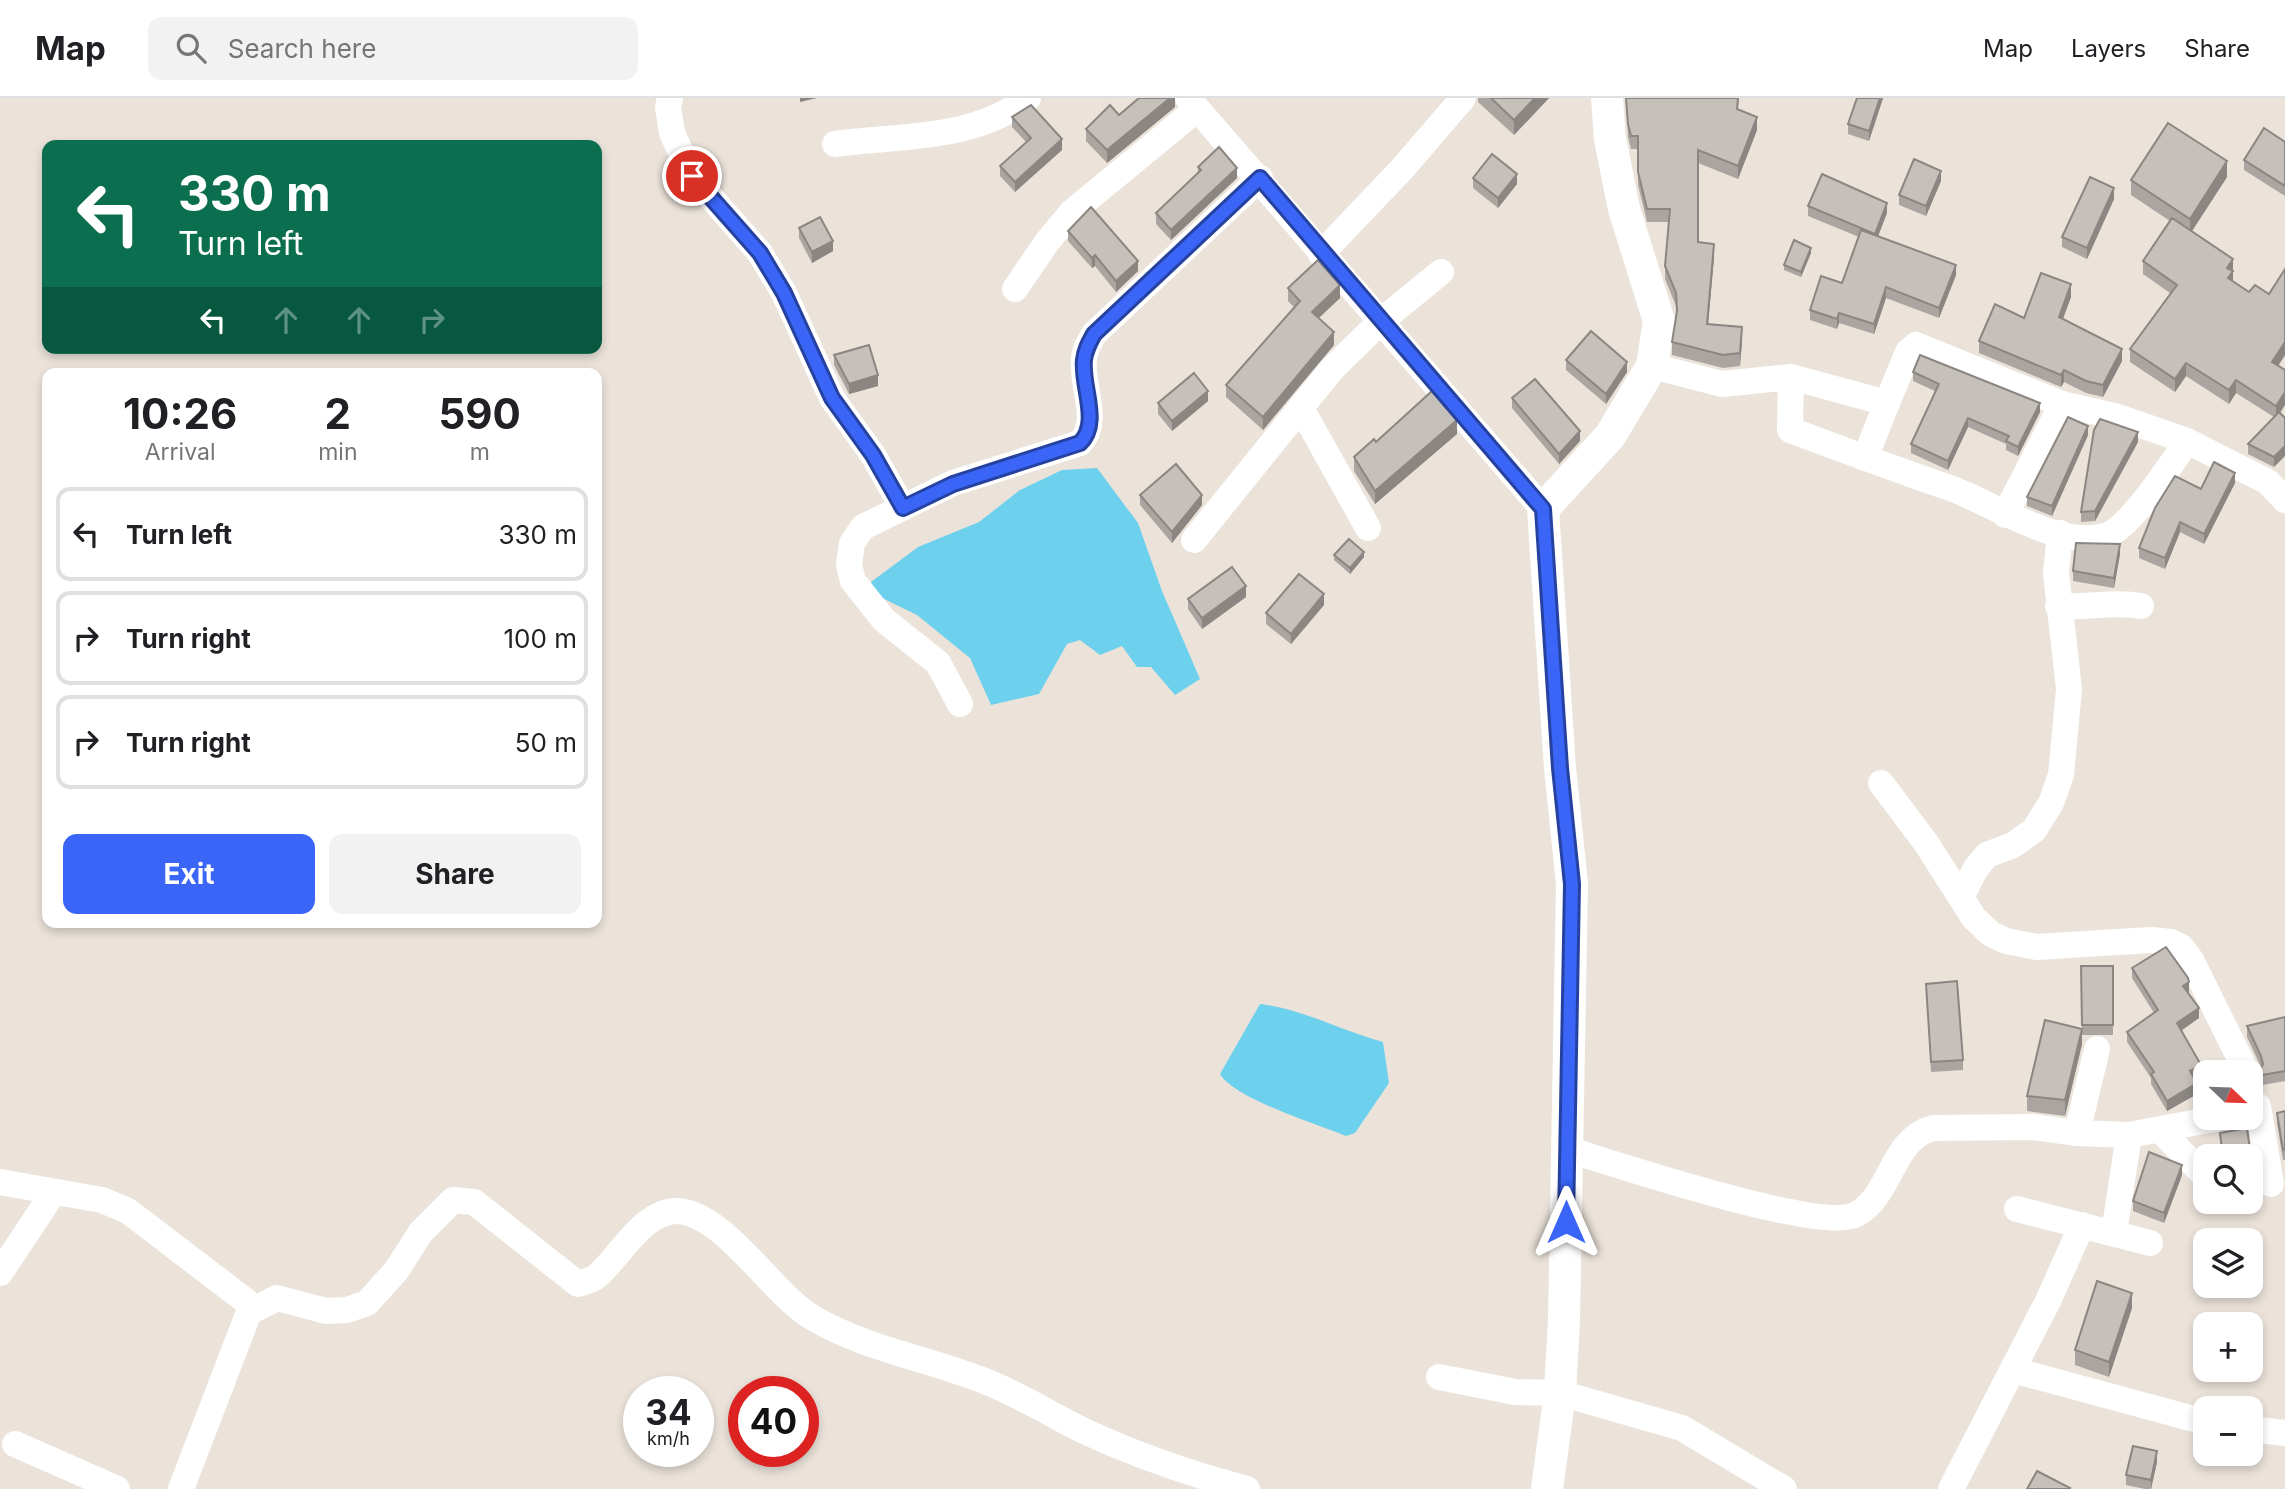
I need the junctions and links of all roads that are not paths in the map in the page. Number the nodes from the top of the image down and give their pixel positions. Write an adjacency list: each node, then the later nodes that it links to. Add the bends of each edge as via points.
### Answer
1 (670, 98): 20 (street, via 672,133 692,176 760,253 784,293 832,398 873,455)
2 (1028, 98): 6 (street, via 987,123 960,131)
3 (1463, 98): 8 (street)
4 (1607, 98): 12 (street, via 1624,209 1659,321)
5 (1192, 104): 7 (street); 10 (street, via 1072,212)
6 (835, 144)
7 (1260, 178): 8 (street); 20 (street, via 1094,334 1084,360 1090,417 1087,437 953,484)
8 (1321, 254): 11 (street)
9 (1441, 272): 11 (street)
10 (1015, 289)
11 (1380, 322): 16 (street, via 1332,369); 21 (street)
12 (1652, 366): 13 (street, via 1721,384); 21 (street, via 1610,436)
13 (1791, 377): 14 (street); 18 (street, via 1790,430)
14 (1887, 403): 15 (street, via 1908,352 1916,345); 18 (street)
15 (2062, 404): 17 (street); 22 (street)
16 (1301, 408): 23 (street); 25 (street)
17 (2187, 441): 19 (street, via 2268,482); 24 (street, via 2148,498 2106,536)
18 (1865, 458): 22 (street, via 1952,489)
19 (2285, 500)
20 (903, 508): 28 (street, via 863,527 852,543 849,565 853,581 884,620 938,663)
21 (1543, 509): 38 (street, via 1572,884)
22 (2005, 514): 24 (street)
23 (1368, 528)
24 (2060, 533): 26 (street)
25 (1194, 540)
26 (2058, 606): 27 (street); 30 (street, via 2069,689 2062,775 2034,830 1987,855)
27 (2141, 606)
28 (960, 704)
29 (1881, 783): 30 (street)
30 (1961, 897): 32 (street, via 1974,918 2006,941 2037,947 2151,940 2181,947)
31 (2097, 1049): 36 (street)
32 (2241, 1060)
33 (2193, 1123): 34 (street)
34 (2160, 1130): 37 (street); 39 (street)
35 (2258, 1130): 41 (street)
36 (2077, 1133): 37 (street); 38 (street, via 2032,1127 1921,1131 1908,1141 1875,1198 1855,1215 1838,1219 1774,1208)
37 (2129, 1135): 45 (street)
38 (1566, 1149): 51 (street)
39 (2193, 1164)
40 (0, 1181): 42 (street)
41 (2269, 1184)
42 (53, 1193): 47 (street); 48 (street, via 102,1199 128,1211)
43 (2017, 1209): 44 (street)
44 (2082, 1225): 45 (street); 49 (street)
45 (2114, 1233): 46 (street)
46 (2150, 1243)
47 (0, 1273)
48 (255, 1308): 56 (street, via 276,1298 326,1311 367,1303 396,1271 421,1232 453,1200 474,1202 578,1284 597,1277 648,1222 676,1211 704,1219 804,1313 836,1331 992,1384); 60 (street, via 249,1311)
49 (2013, 1370): 52 (street); 62 (street)
50 (1439, 1377): 51 (street, via 1516,1392)
51 (1560, 1393): 57 (street, via 1682,1428); 58 (street)
52 (2193, 1419)
53 (2263, 1430): 54 (street)
54 (2285, 1433)
55 (15, 1444): 59 (street)
56 (1200, 1483): 61 (street)
57 (1771, 1485)
58 (1553, 1487)
59 (117, 1489)
60 (181, 1489)
61 (1247, 1489)
62 (1951, 1489)

